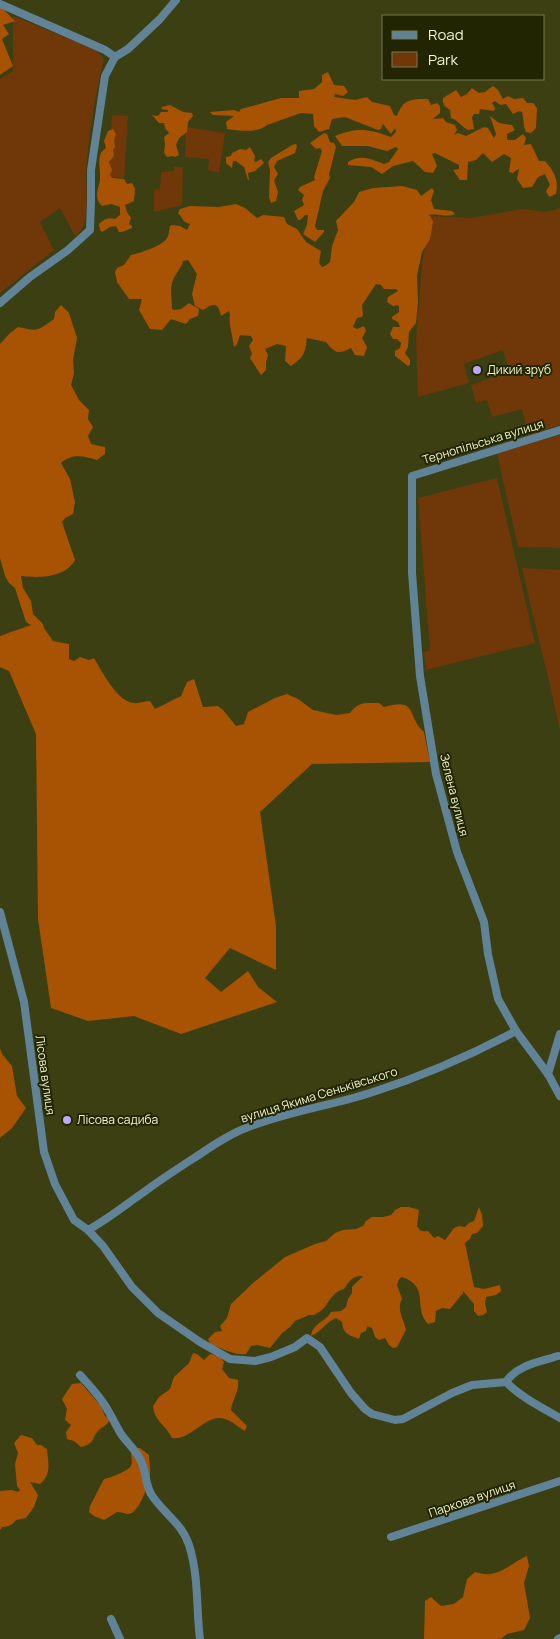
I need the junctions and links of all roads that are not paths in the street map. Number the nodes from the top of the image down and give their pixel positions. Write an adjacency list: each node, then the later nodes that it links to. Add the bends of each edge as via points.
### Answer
1 (176, 0): 3 (street, via 128,49)
2 (0, 4): 3 (street, via 106,50)
3 (115, 57): 4 (street, via 105,76 102,91 91,170 90,230)
4 (0, 303)
5 (560, 430): 6 (street, Тернопільська вулиця)
6 (412, 476): 8 (street, Зелена вулиця, via 412,573 420,676 436,774 457,852 484,922 498,999)
7 (0, 912): 12 (street, Лісова вулиця, via 24,1002 44,1152 65,1205 74,1220)
8 (516, 1031): 10 (street, Зелена вулиця); 12 (street, вулиця Якима Сеньківського, via 478,1051 370,1093 245,1128 224,1138)
9 (560, 1034): 10 (street)
10 (548, 1074): 11 (street, Зелена вулиця)
11 (560, 1096)
12 (88, 1230): 15 (street, Лісова вулиця, via 141,1298 200,1342 230,1359 255,1361 294,1347 307,1338 320,1347 351,1393 372,1414 403,1419 472,1385)
13 (558, 1356): 15 (street, via 524,1367)
14 (80, 1375): 21 (street, via 104,1403 121,1434 138,1455 151,1493 182,1529 189,1543 196,1568)
15 (506, 1382): 16 (street, via 534,1404)
16 (560, 1418)
17 (560, 1481): 18 (street, Паркова вулиця)
18 (391, 1537)
19 (111, 1619): 20 (street)
20 (120, 1639)
21 (200, 1639)

